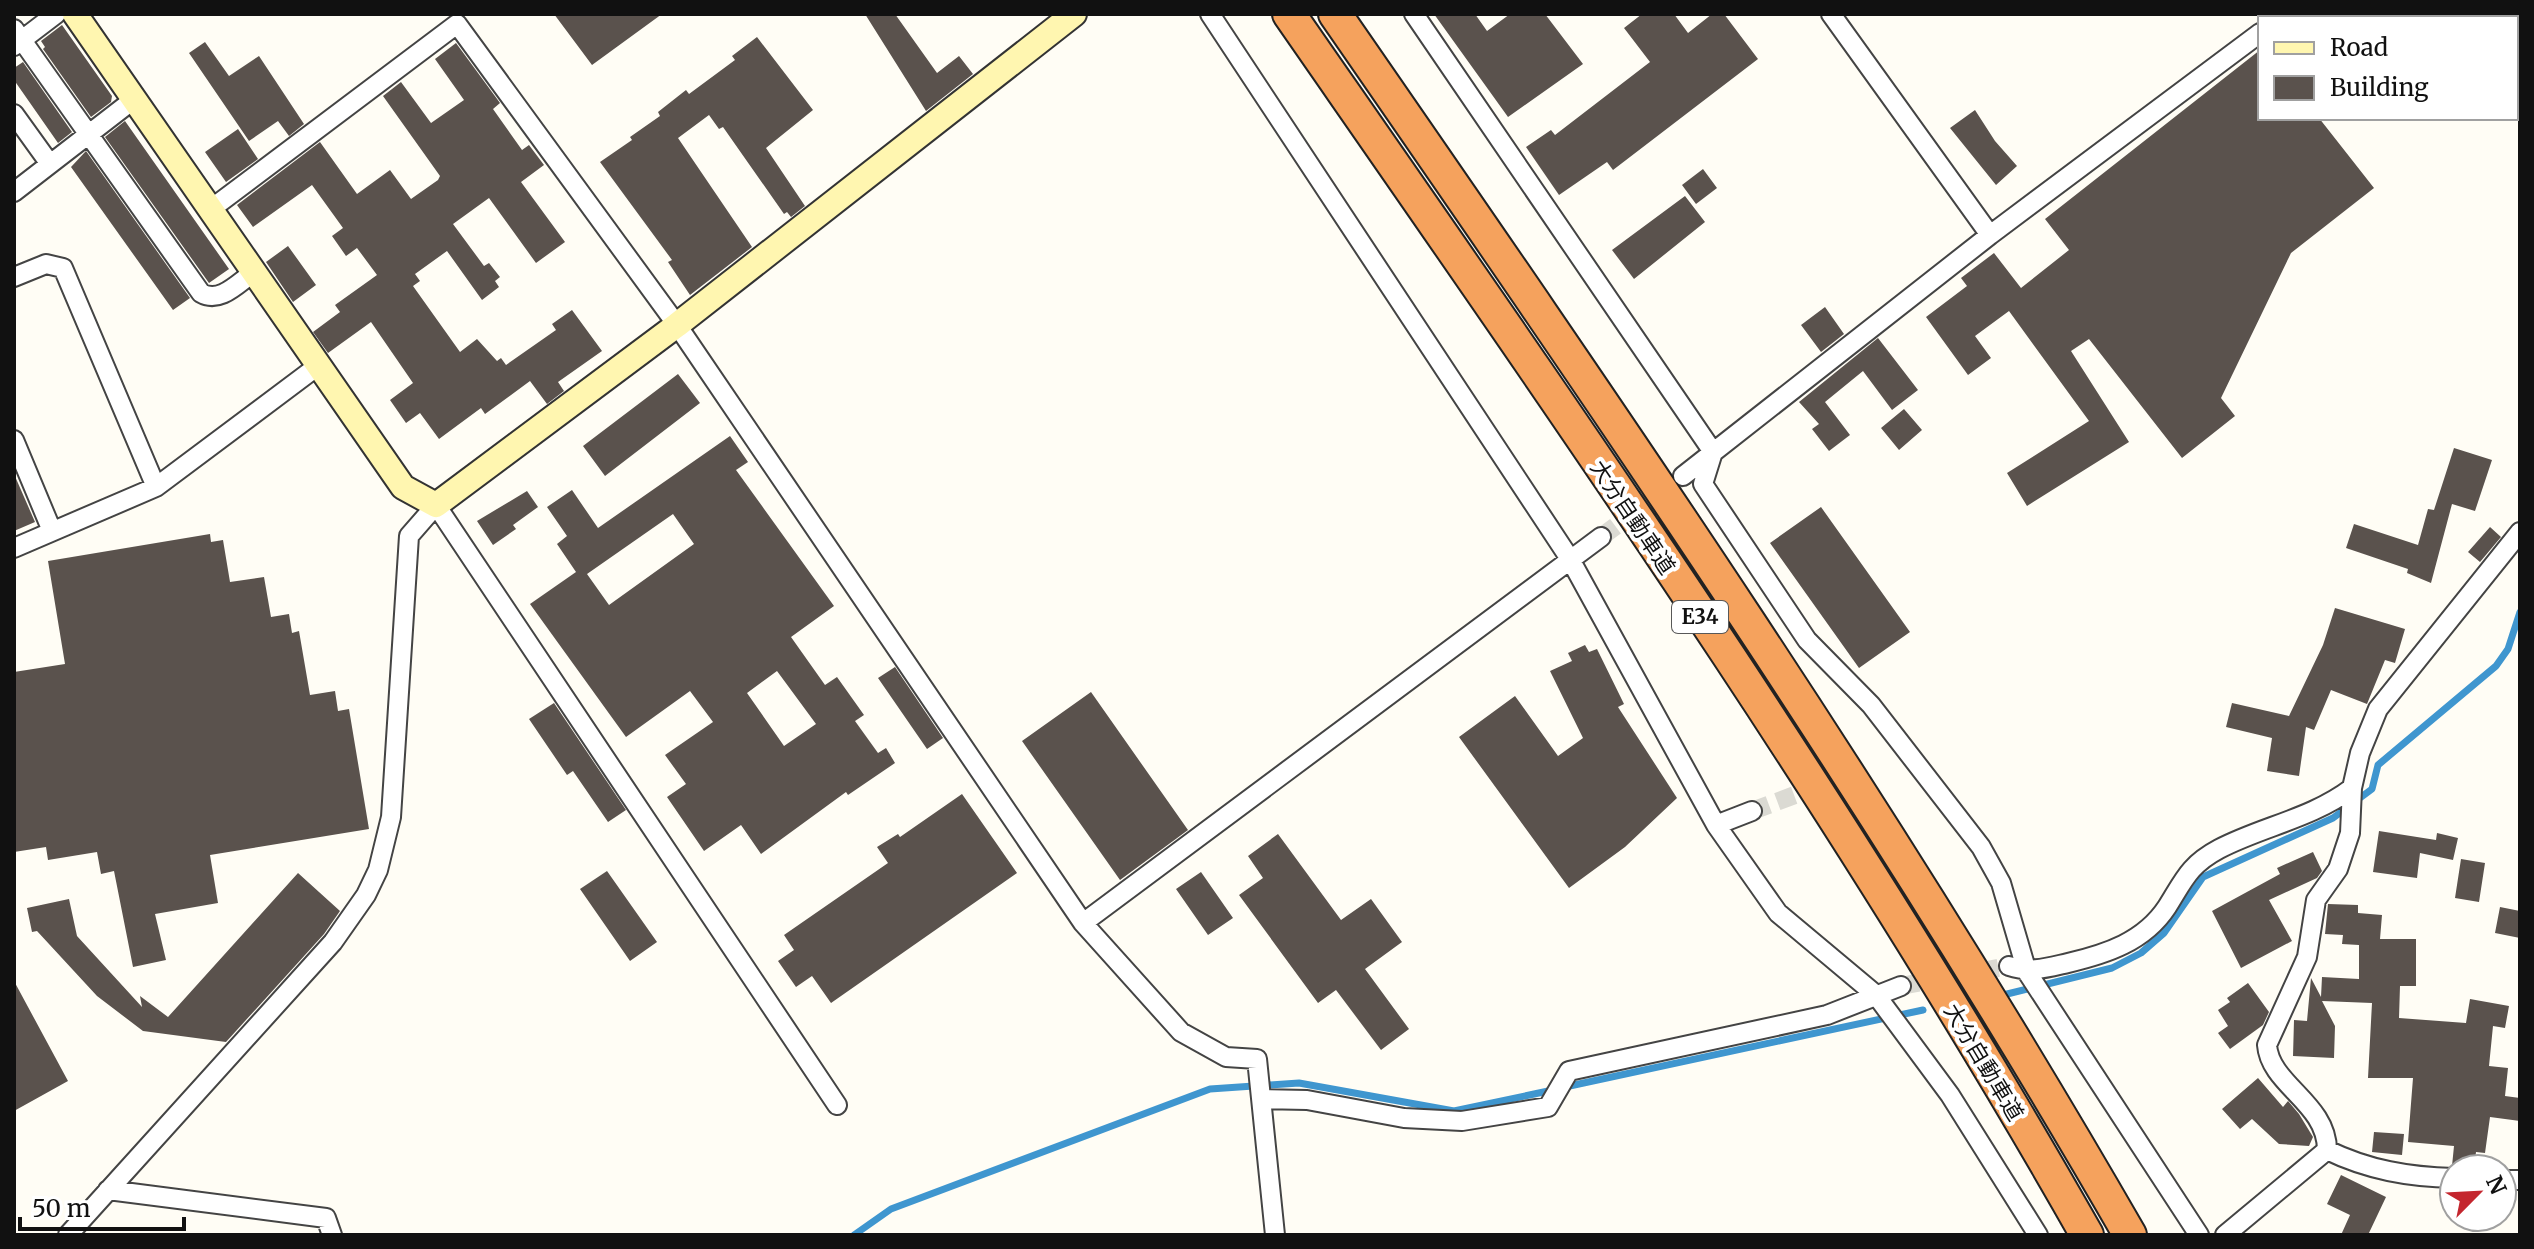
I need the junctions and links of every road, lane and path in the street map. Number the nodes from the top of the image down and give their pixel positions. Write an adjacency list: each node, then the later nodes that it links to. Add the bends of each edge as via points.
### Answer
1 (56, 14): 10 (street)
2 (75, 14): 11 (street)
3 (1074, 14): 20 (street)
4 (1210, 14): 31 (street)
5 (1289, 14): 49 (highway, 大分自動車道 / E34, via 1797,762)
6 (1335, 14): 50 (highway, 大分自動車道 / E34, via 1670,502 1828,743 1959,945)
7 (1414, 14): 23 (street)
8 (1831, 14): 17 (street)
9 (2258, 34): 17 (street)
10 (17, 38): 13 (street)
11 (133, 100): 13 (street); 16 (street)
12 (14, 114): 14 (street)
13 (88, 134): 14 (street); 18 (street, via 201,293 218,297)
14 (50, 164): 15 (street)
15 (14, 192)
16 (211, 209): 18 (street); 20 (street, via 457,24)
17 (1990, 235): 23 (street)
18 (254, 272): 21 (street)
19 (14, 277): 25 (street, via 46,264 63,268)
20 (677, 325): 26 (street); 35 (street)
21 (319, 365): 25 (street); 26 (street, via 403,487)
22 (14, 440): 27 (street)
23 (1713, 452): 24 (street); 37 (street, via 1703,484 1807,640 1871,705 1981,847 2001,883)
24 (1683, 476)
25 (156, 487): 27 (street)
26 (436, 505): 41 (street); 44 (street, via 409,536 391,817 378,870 333,942)
27 (52, 531): 30 (street)
28 (2520, 532): 32 (street, via 2378,709)
29 (1601, 537): 31 (street)
30 (14, 548)
31 (1570, 559): 34 (street); 35 (street)
32 (2352, 790): 37 (street, via 2327,807 2219,849 2186,871 2165,910 2138,937); 42 (street, via 2350,833 2338,869 2316,900 2307,957 2267,1045 2273,1063 2322,1123)
33 (1752, 811): 34 (street)
34 (1716, 825): 39 (street, via 1778,913)
35 (1083, 923): 40 (street, via 1181,1032 1226,1057 1257,1059)
36 (2009, 966): 37 (street)
37 (2033, 981): 51 (street)
38 (1901, 986): 39 (street)
39 (1881, 1002): 40 (street, via 1569,1071 1548,1107 1462,1121 1404,1118); 48 (street, via 1950,1095)
40 (1262, 1094): 47 (street)
41 (837, 1105)
42 (2327, 1150): 43 (street, via 2390,1173); 52 (street)
43 (2438, 1177)
44 (108, 1190): 45 (street); 46 (street, via 326,1218)
45 (68, 1235)
46 (332, 1235)
47 (1275, 1235)
48 (2038, 1235)
49 (2087, 1235)
50 (2130, 1235)
51 (2199, 1235)
52 (2225, 1235)

